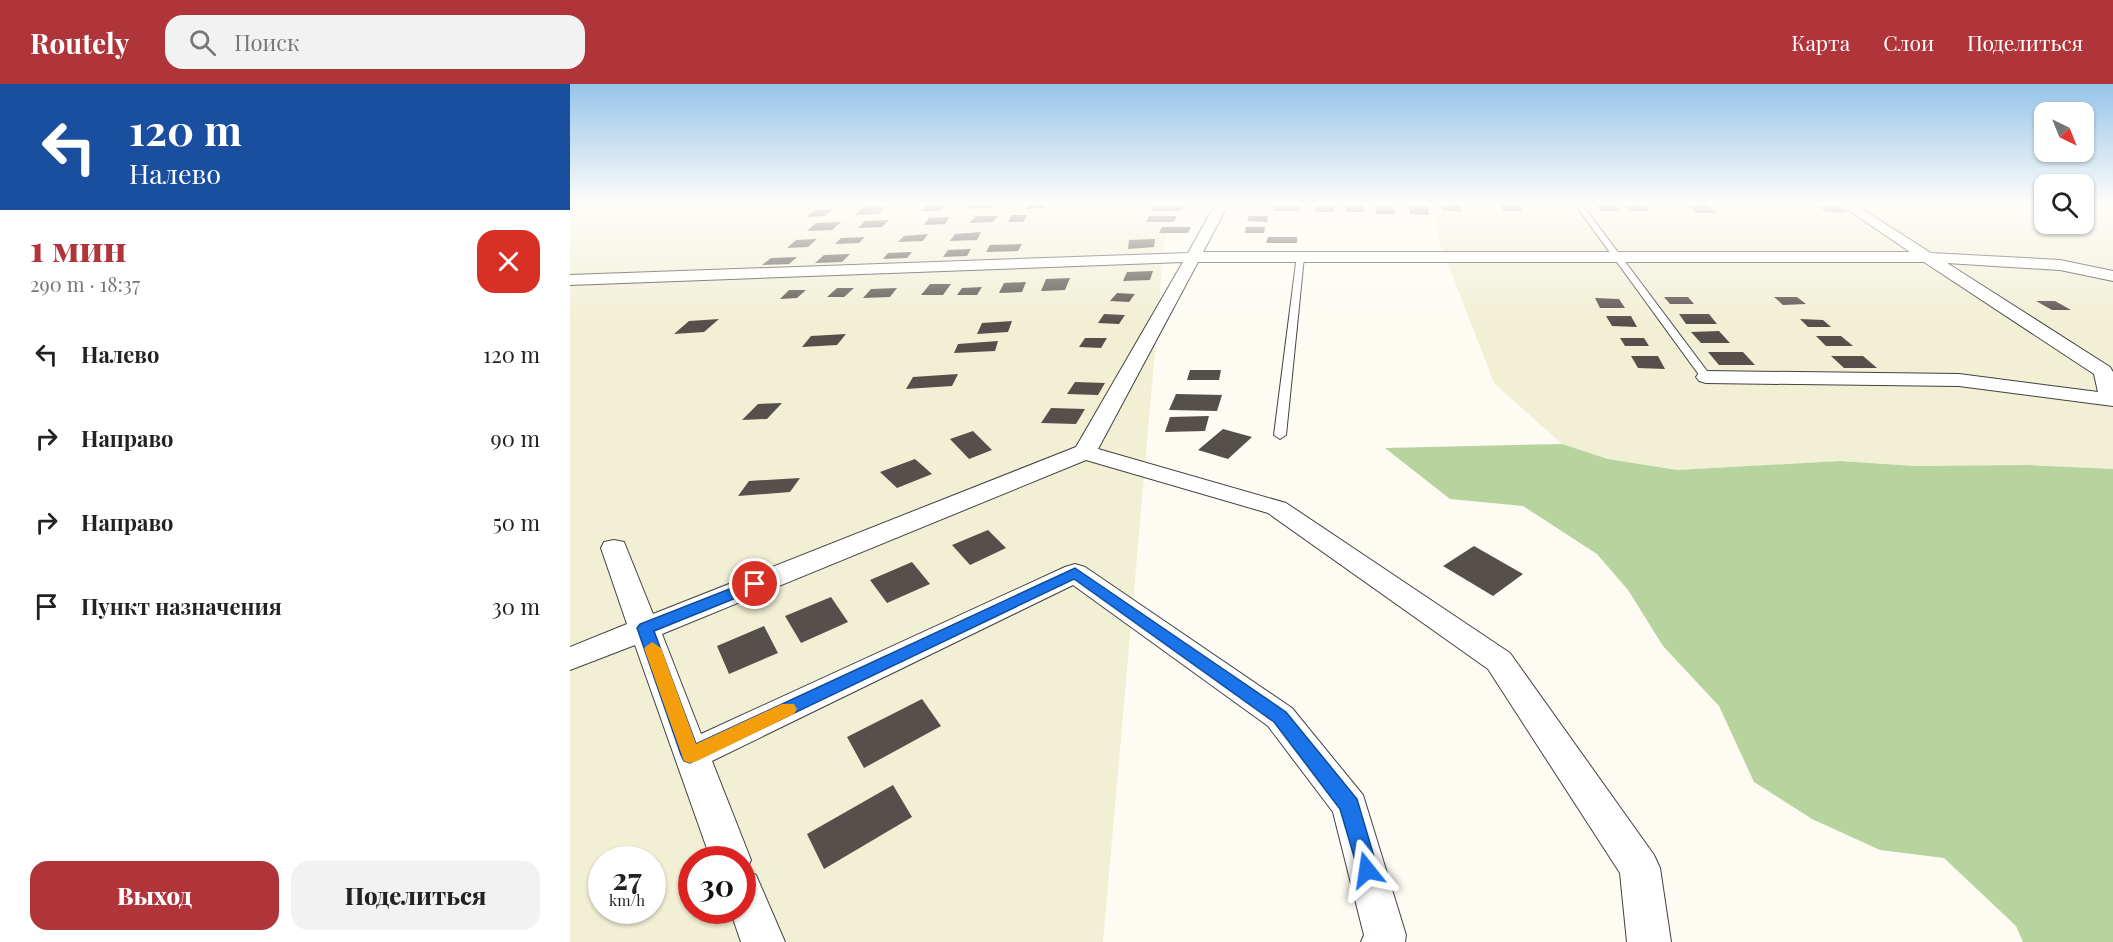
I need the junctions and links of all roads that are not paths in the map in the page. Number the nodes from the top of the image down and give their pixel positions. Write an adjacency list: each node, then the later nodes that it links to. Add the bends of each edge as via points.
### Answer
1 (1200, 243): 4 (street)
2 (1607, 243): 6 (lane)
3 (1904, 243): 7 (street)
4 (1193, 256): 5 (street); 9 (street); 12 (street)
5 (1300, 256): 6 (street); 11 (lane)
6 (1617, 257): 7 (street); 10 (lane)
7 (1925, 257): 8 (street, via 2060,265); 10 (street, via 2103,370 2110,400 1959,380)
8 (2113, 276)
9 (570, 280)
10 (1706, 377)
11 (1280, 435)
12 (1085, 452): 14 (street); 21 (street, via 1277,508 1499,661 1640,867)
13 (614, 548): 14 (street)
14 (645, 628): 15 (street); 16 (street)
15 (570, 659)
16 (690, 755): 17 (street); 20 (street, via 1075,573 1280,717 1350,806 1385,935)
17 (726, 846)
18 (756, 924): 19 (street)
19 (763, 942)
20 (1383, 942)
21 (1649, 942)

